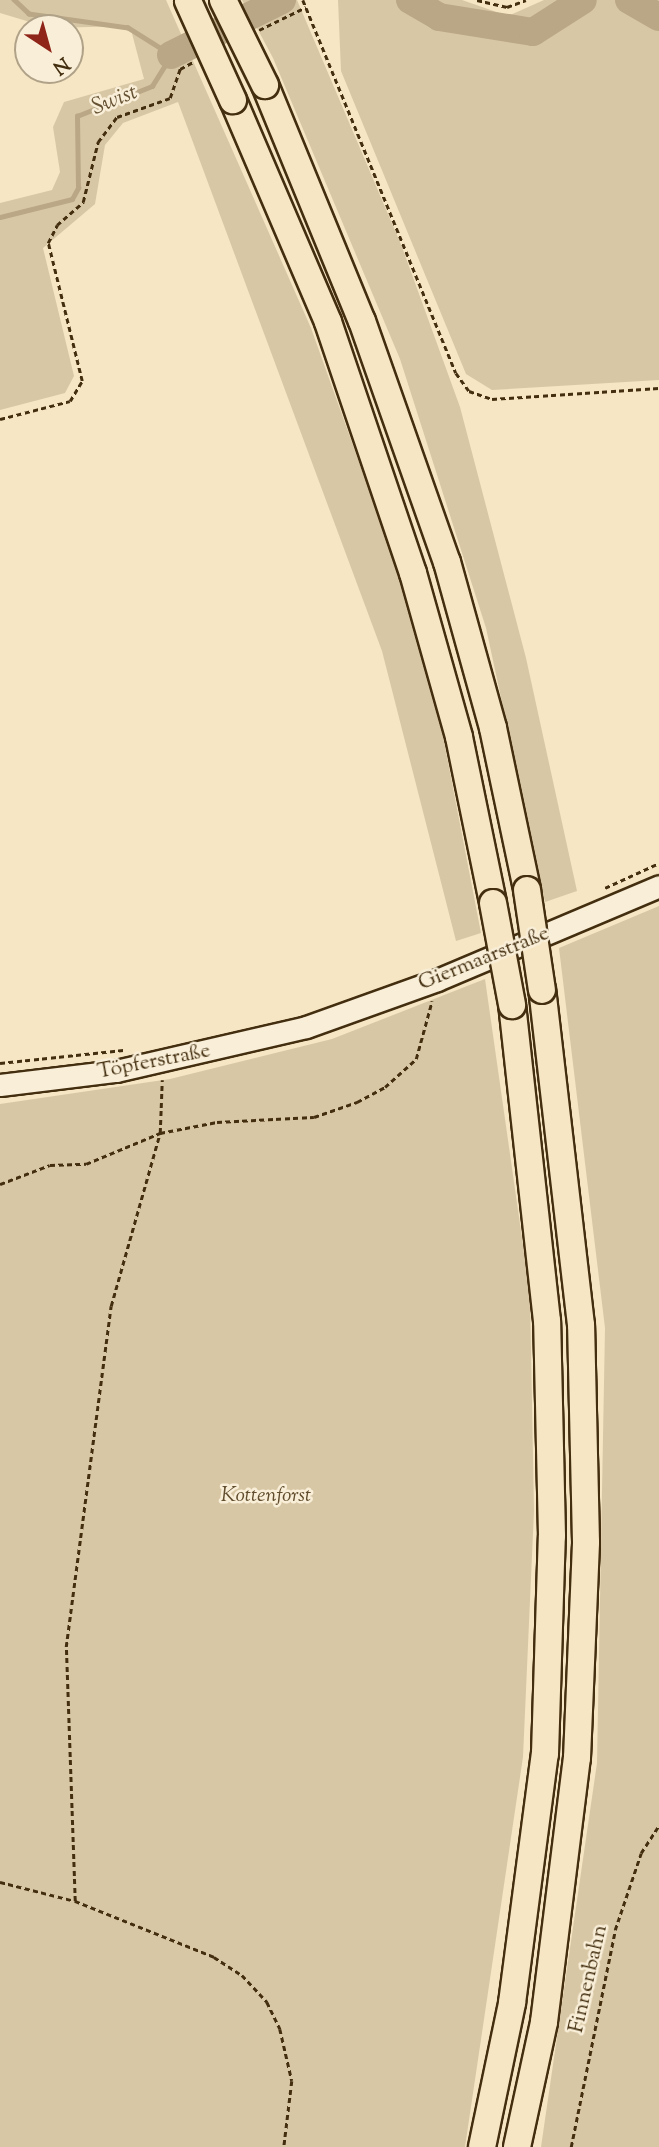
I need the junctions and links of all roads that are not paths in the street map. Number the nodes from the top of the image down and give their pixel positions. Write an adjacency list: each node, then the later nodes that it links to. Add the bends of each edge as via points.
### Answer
1 (187, 0): 6 (highway, bridge, via 328,322 413,573 458,737 512,1005 547,1321 552,1536 545,1754 512,2003)
2 (223, 0): 7 (highway, bridge, via 265,85 362,321 447,562 493,728 527,890 542,990 581,1325 586,1542 577,1758 544,2022)
3 (659, 886): 4 (main road, Giermaarstraße, via 430,983)
4 (306, 1027): 5 (main road, Töpferstraße, via 163,1061)
5 (0, 1085)
6 (482, 2147)
7 (517, 2147)

